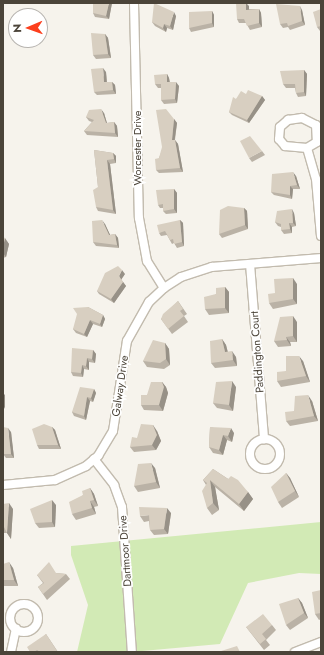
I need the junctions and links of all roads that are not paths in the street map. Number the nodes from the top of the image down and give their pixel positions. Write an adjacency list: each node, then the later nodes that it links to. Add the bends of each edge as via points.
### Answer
1 (134, 3): 6 (street, Worcester Drive, via 139,218 147,261)
2 (307, 148): 2 (street, via 319,137 315,123 302,118 283,123 278,132 283,145); 3 (street, via 316,179)
3 (321, 236)
4 (321, 258): 5 (street, Galway Drive)
5 (250, 264): 6 (street, Galway Drive, via 198,271); 7 (street, Paddington Court)
6 (164, 288): 8 (street, Galway Drive, via 149,302 127,342 113,431)
7 (264, 439)
8 (94, 459): 9 (street, Galway Drive, via 55,480); 13 (street, Dartmoor Drive, via 114,485 122,507)
9 (3, 486)
10 (16, 629): 12 (street)
11 (321, 642): 14 (street)
12 (11, 652)
13 (132, 652)
14 (295, 652)

